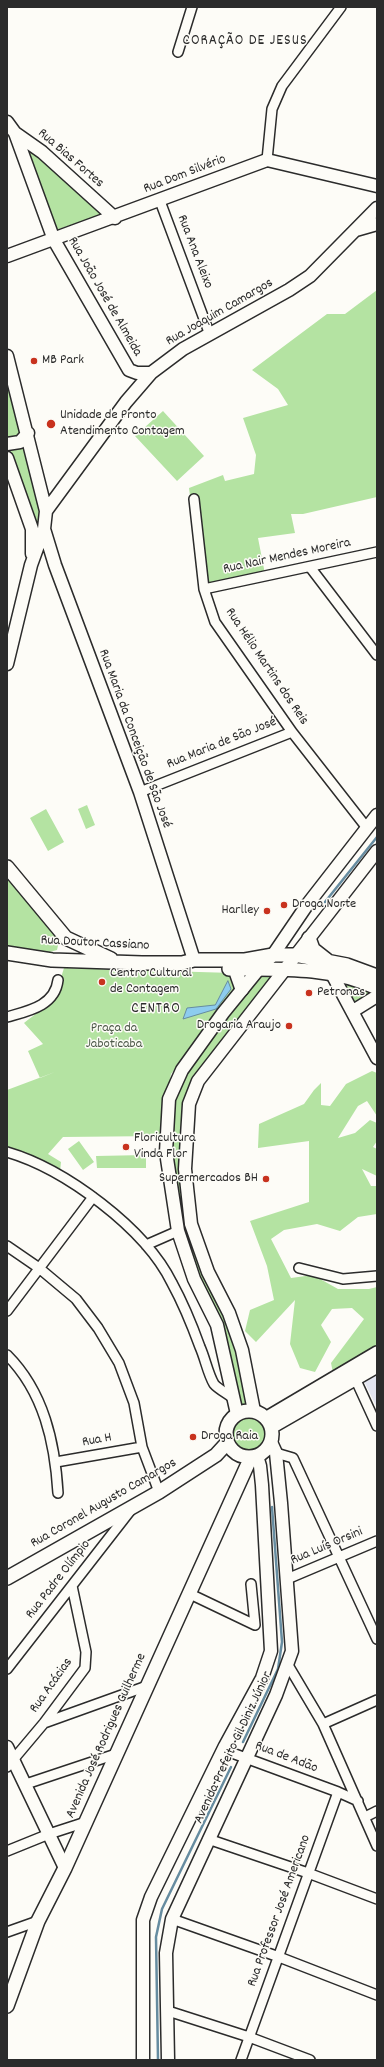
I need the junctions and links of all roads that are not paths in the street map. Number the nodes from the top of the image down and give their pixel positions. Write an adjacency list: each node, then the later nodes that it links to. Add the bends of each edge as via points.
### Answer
1 (192, 7): 3 (street)
2 (341, 7): 8 (street, via 282,86 272,109)
3 (178, 52)
4 (7, 122): 5 (street, Rua Bias Fortes)
5 (15, 133): 6 (street, Rua Bias Fortes); 7 (street)
6 (42, 152): 7 (street, via 35,150); 12 (street, Rua Bias Fortes)
7 (22, 153): 15 (street)
8 (267, 160): 9 (street); 10 (street, Rua Dom Silvério)
9 (377, 186)
10 (160, 201): 12 (street, Rua Dom Silvério); 17 (street, Rua Ana Aleixo)
11 (377, 208): 14 (street, Rua Joaquim Camargos)
12 (115, 218): 15 (street, Rua Dom Silvério)
13 (377, 224): 14 (street)
14 (354, 230): 17 (street, Rua Joaquim Camargos, via 310,276)
15 (54, 240): 16 (street, Rua Dom Silvério); 19 (street, Rua João José de Almeida, via 129,370)
16 (7, 256)
17 (210, 335): 19 (street, Rua Joaquim Camargos, via 183,350)
18 (7, 356): 21 (street)
19 (151, 373): 26 (street, Rua Joaquim Camargos, via 126,402)
20 (7, 384): 21 (street)
21 (18, 392): 22 (street)
22 (28, 433): 23 (street, via 20,442); 26 (street)
23 (7, 444)
24 (7, 458): 29 (street, via 32,529)
25 (194, 500): 31 (street, Rua Hélio Martins dos Reis)
26 (46, 511): 27 (street)
27 (44, 529): 29 (street); 35 (street, Rua Maria da Conceição de São José, via 54,565)
28 (377, 552): 30 (street, Rua Nair Mendes Moreira)
29 (31, 565): 33 (street)
30 (310, 567): 31 (street, Rua Nair Mendes Moreira); 32 (street)
31 (204, 590): 34 (street, Rua Hélio Martins dos Reis, via 215,622)
32 (377, 655)
33 (7, 664)
34 (292, 732): 35 (street, Rua Maria de São José); 37 (street, Rua Hélio Martins dos Reis)
35 (140, 792): 48 (street, Rua Maria da Conceição de São José)
36 (377, 815): 37 (street)
37 (367, 828): 43 (street)
38 (377, 851): 41 (street)
39 (7, 867): 40 (main road)
40 (66, 938): 45 (main road, via 60,953); 47 (main road)
41 (309, 938): 44 (street); 46 (main road, via 313,949)
42 (7, 953): 45 (main road, Rua Doutor Cassiano)
43 (273, 955): 44 (main road, Rua Doutor Cassiano); 48 (main road, Rua Doutor Cassiano, via 245,960); 50 (street)
44 (295, 956): 46 (main road, Rua Doutor Cassiano); 51 (street)
45 (52, 960): 47 (main road, Rua Doutor Cassiano)
46 (327, 960): 53 (main road, Rua Doutor Cassiano)
47 (116, 961): 48 (main road, Rua Doutor Cassiano)
48 (188, 961): 49 (main road, Rua Doutor Cassiano, via 195,967)
49 (235, 969): 50 (main road, Rua Doutor Cassiano); 56 (main road)
50 (258, 970): 51 (main road, Rua Doutor Cassiano); 56 (street)
51 (284, 970): 52 (main road, Rua Doutor Cassiano, via 308,969); 61 (street, via 198,1081 189,1104)
52 (332, 974): 55 (main road, Rua Doutor Cassiano); 58 (street)
53 (377, 976)
54 (58, 980): 59 (street, via 57,991 45,1004)
55 (377, 988)
56 (242, 989): 62 (street, via 182,1070 169,1098)
57 (377, 996): 58 (street)
58 (353, 1011): 60 (street)
59 (7, 1017)
60 (377, 1058)
61 (187, 1140): 62 (street, via 176,1146); 64 (street)
62 (167, 1141): 65 (street)
63 (7, 1152): 66 (street, via 26,1158 65,1178)
64 (186, 1162): 65 (street, via 177,1157); 79 (street, via 191,1224 208,1272 229,1313 242,1350)
65 (168, 1165): 67 (street)
66 (93, 1197): 68 (street); 70 (street)
67 (178, 1231): 68 (street); 78 (street, via 194,1278 217,1325)
68 (146, 1245): 78 (street, via 172,1281 214,1384)
69 (7, 1246): 70 (street)
70 (39, 1268): 73 (street); 83 (street, via 76,1299 98,1328 119,1363 134,1403)
71 (299, 1268): 72 (street, via 343,1279)
72 (377, 1276)
73 (7, 1311)
74 (377, 1353): 81 (main road)
75 (7, 1355): 87 (street, via 28,1381 41,1408)
76 (377, 1366): 77 (main road)
77 (355, 1378): 81 (main road); 82 (street)
78 (234, 1398): 80 (street)
79 (254, 1411): 80 (main road, via 246,1410); 81 (main road)
80 (237, 1414): 85 (main road, via 225,1431)
81 (269, 1422): 84 (main road)
82 (377, 1426)
83 (142, 1447): 87 (street, Rua H); 89 (street)
84 (273, 1448): 86 (main road); 93 (street, via 293,1458); 95 (street, Avenida Prefeito Gil Diniz Júnior)
85 (233, 1450): 86 (main road); 88 (main road, Avenida José Rodrigues Guilherme); 89 (main road, Rua Coronel Augusto Camargos, via 216,1455)
86 (254, 1456): 88 (main road, Avenida José Rodrigues Guilherme); 107 (street, Avenida Prefeito Gil Diniz Júnior, via 261,1472 271,1650 262,1678)
87 (56, 1462): 90 (street)
88 (238, 1481): 98 (main road, Avenida José Rodrigues Guilherme)
89 (158, 1492): 91 (main road, Rua Coronel Augusto Camargos)
90 (58, 1493)
91 (132, 1508): 94 (main road, Rua Coronel Augusto Camargos); 97 (street, Rua Padre Olímpio)
92 (377, 1541): 93 (street, Rua Luís Orsini)
93 (340, 1557): 95 (street, Rua Luís Orsini); 99 (street)
94 (7, 1578)
95 (287, 1579): 100 (street, Avenida Prefeito Gil Diniz Júnior, via 292,1651)
96 (251, 1584): 98 (street, via 255,1625)
97 (72, 1586): 101 (street, Rua Padre Olímpio); 104 (street, Rua Acácias, via 86,1652 85,1668)
98 (188, 1593): 102 (main road, Avenida José Rodrigues Guilherme)
99 (377, 1639)
100 (288, 1665): 105 (street); 109 (street, Avenida Prefeito Gil Diniz Júnior)
101 (7, 1669)
102 (147, 1686): 104 (street); 108 (main road, Avenida José Rodrigues Guilherme)
103 (377, 1700): 105 (street)
104 (44, 1723): 110 (street, Rua Acácias)
105 (322, 1724): 113 (street)
106 (7, 1747): 110 (street)
107 (224, 1750): 109 (street, Rua de Adão); 132 (street, Avenida Prefeito Gil Diniz Júnior, via 151,1897 143,1920)
108 (116, 1754): 111 (street); 116 (main road, Avenida José Rodrigues Guilherme)
109 (246, 1757): 112 (street, Rua de Adão); 118 (street, Avenida Prefeito Gil Diniz Júnior)
110 (10, 1764): 111 (street)
111 (26, 1784): 117 (street)
112 (338, 1792): 113 (street); 122 (street, Rua Professor José Americano)
113 (358, 1801): 115 (street)
114 (377, 1811): 115 (street)
115 (365, 1816): 119 (street)
116 (86, 1822): 117 (street); 121 (main road, Avenida José Rodrigues Guilherme)
117 (49, 1834): 120 (street); 121 (street)
118 (208, 1839): 122 (street); 124 (street, Avenida Prefeito Gil Diniz Júnior)
119 (377, 1846)
120 (7, 1851)
121 (65, 1868): 125 (main road, Avenida José Rodrigues Guilherme)
122 (308, 1873): 123 (street); 127 (street, Rua Professor José Americano)
123 (377, 1899)
124 (172, 1919): 127 (street); 130 (street, Avenida Prefeito Gil Diniz Júnior, via 166,1953)
125 (38, 1921): 126 (street); 129 (main road, Avenida José Rodrigues Guilherme)
126 (7, 1932)
127 (279, 1957): 128 (street); 131 (street, Rua Professor José Americano)
128 (377, 1995)
129 (7, 2006)
130 (168, 2011): 131 (street); 133 (street, Avenida Prefeito Gil Diniz Júnior)
131 (249, 2037): 134 (street, Rua Professor José Americano); 135 (street)
132 (143, 2060)
133 (168, 2060)
134 (241, 2060)
135 (310, 2060)

